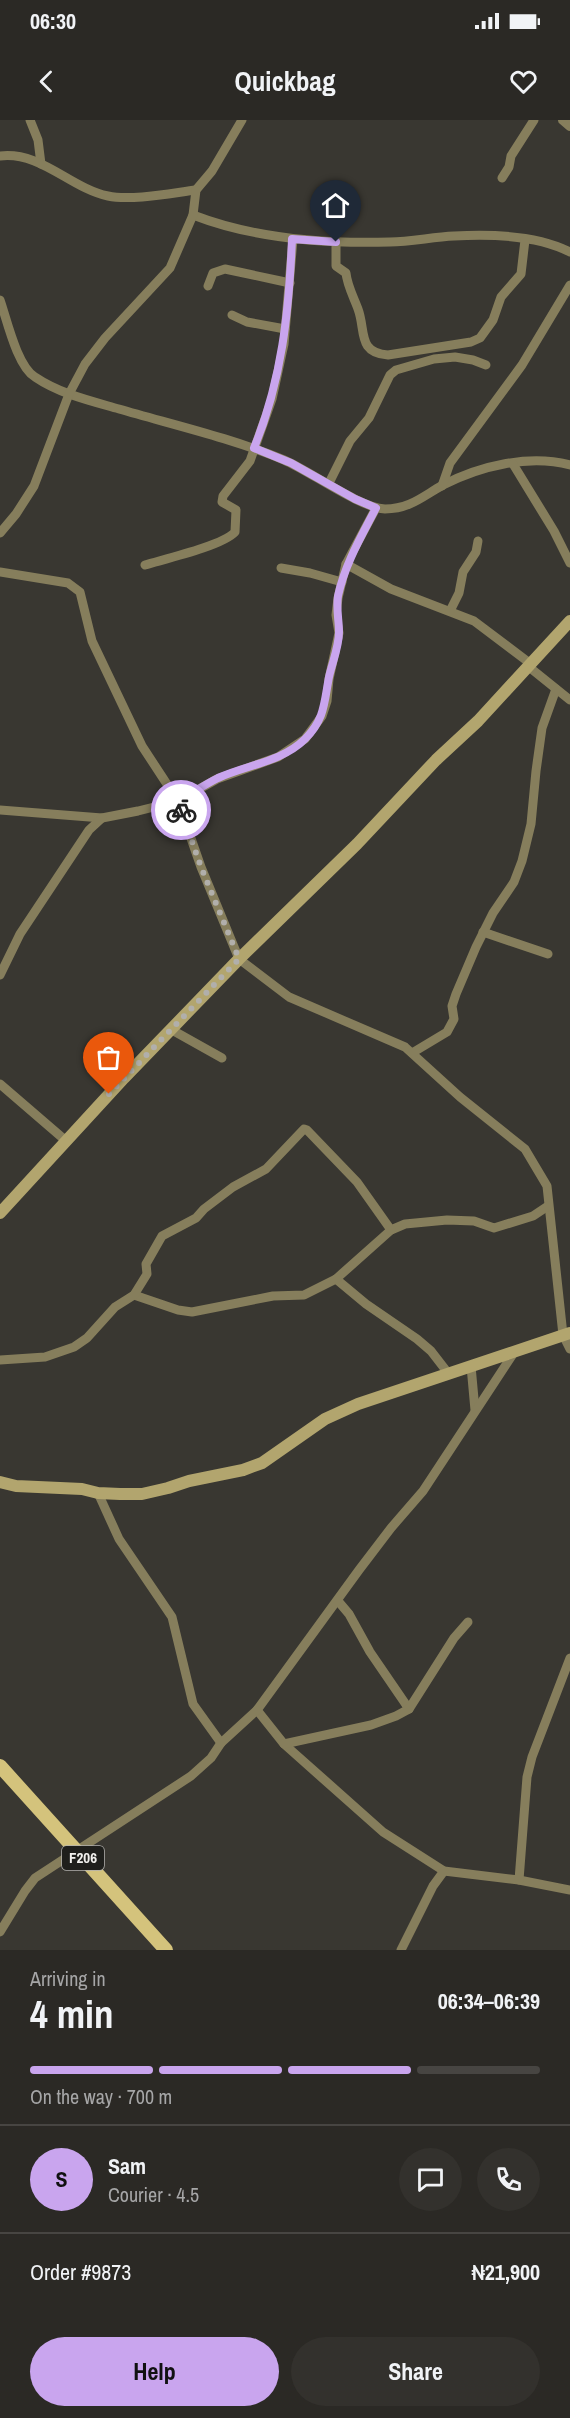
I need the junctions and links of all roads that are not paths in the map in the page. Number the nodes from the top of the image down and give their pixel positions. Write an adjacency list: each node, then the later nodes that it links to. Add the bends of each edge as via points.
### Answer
1 (30, 120): 7 (street)
2 (242, 120): 9 (street)
3 (534, 120): 8 (street)
4 (563, 120): 5 (street)
5 (570, 126)
6 (0, 156): 7 (street, via 27,158)
7 (41, 164): 9 (street, via 108,196 124,198)
8 (502, 178)
9 (196, 190): 10 (street)
10 (193, 215): 11 (street); 22 (street, via 170,268 105,338)
11 (292, 239): 13 (street); 15 (street)
12 (525, 240): 13 (street, via 454,236); 13 (street, via 521,274 501,297 493,320 480,338 388,355 375,353 364,341 346,273 336,266); 14 (street)
13 (336, 242)
14 (570, 252)
15 (290, 283): 17 (street, via 225,269 213,273); 20 (street)
16 (570, 285): 27 (street, via 524,361 450,463)
17 (208, 286)
18 (0, 300): 22 (street, via 22,361 33,377)
19 (232, 315): 20 (street)
20 (285, 329): 23 (street, via 272,399)
21 (486, 365): 26 (street, via 454,357 396,370 369,418 350,441)
22 (69, 394): 23 (street); 29 (street, via 34,486)
23 (254, 448): 26 (street); 33 (street, via 223,496 222,502 236,510 233,534)
24 (513, 464): 25 (street); 27 (street, via 494,466); 31 (street)
25 (570, 465)
26 (329, 483): 28 (street)
27 (442, 486): 28 (street, via 405,506)
28 (376, 508): 32 (street)
29 (0, 532)
30 (478, 541): 37 (street)
31 (570, 563)
32 (346, 564): 36 (street); 37 (street, via 391,590)
33 (145, 566)
34 (281, 568): 36 (street)
35 (0, 572): 42 (street, via 68,583 80,592 92,641 142,746)
36 (342, 582): 42 (street, via 336,615 339,633 327,701 312,730 278,757 217,779)
37 (450, 611): 39 (street, via 474,621)
38 (570, 621): 39 (main road)
39 (530, 666): 40 (street); 49 (main road)
40 (556, 689): 41 (street); 45 (street, via 542,728 531,824 522,861 514,882)
41 (570, 700)
42 (178, 801): 44 (street); 49 (street)
43 (0, 810): 44 (street)
44 (102, 818): 47 (street, via 89,830)
45 (483, 932): 48 (street); 52 (street, via 456,994 452,1006 454,1019 447,1032)
46 (0, 949): 47 (street)
47 (9, 954): 50 (street)
48 (548, 954)
49 (239, 959): 51 (main road); 52 (street, via 290,997)
50 (0, 975)
51 (172, 1029): 53 (street); 55 (main road)
52 (412, 1053): 56 (street, via 525,1149 547,1186)
53 (222, 1058)
54 (0, 1084): 55 (street)
55 (65, 1140): 57 (main road)
56 (548, 1206): 58 (street, via 533,1216 494,1228 474,1221 447,1220 405,1224); 61 (street)
57 (0, 1213)
58 (391, 1230): 59 (street); 60 (street, via 357,1182 304,1129 266,1169 233,1187 196,1218 162,1236)
59 (336, 1279): 60 (street, via 304,1295 273,1296 192,1312); 66 (street, via 417,1339)
60 (134, 1296): 64 (street, via 115,1307 74,1347 45,1356)
61 (566, 1334): 62 (street); 63 (main road)
62 (570, 1348)
63 (515, 1351): 65 (main road); 67 (street)
64 (0, 1360)
65 (471, 1366): 66 (main road); 67 (street)
66 (448, 1373): 69 (main road, via 325,1419 262,1463 243,1470 142,1494)
67 (475, 1410): 70 (street, via 423,1491)
68 (0, 1482): 69 (main road)
69 (98, 1493): 75 (street, via 119,1539 172,1617 193,1704)
70 (338, 1601): 73 (street); 74 (street)
71 (468, 1623): 73 (street)
72 (570, 1658): 80 (street, via 527,1777)
73 (409, 1708): 76 (street, via 371,1725)
74 (257, 1710): 75 (street); 76 (street)
75 (221, 1743): 78 (street, via 191,1776)
76 (284, 1744): 79 (street, via 383,1832)
77 (0, 1766): 78 (main road, F206)
78 (76, 1850): 82 (street, via 29,1885); 83 (main road, F206)
79 (444, 1871): 80 (street); 84 (street)
80 (519, 1880): 81 (street)
81 (570, 1890)
82 (0, 1932)
83 (166, 1950)
84 (401, 1950)

